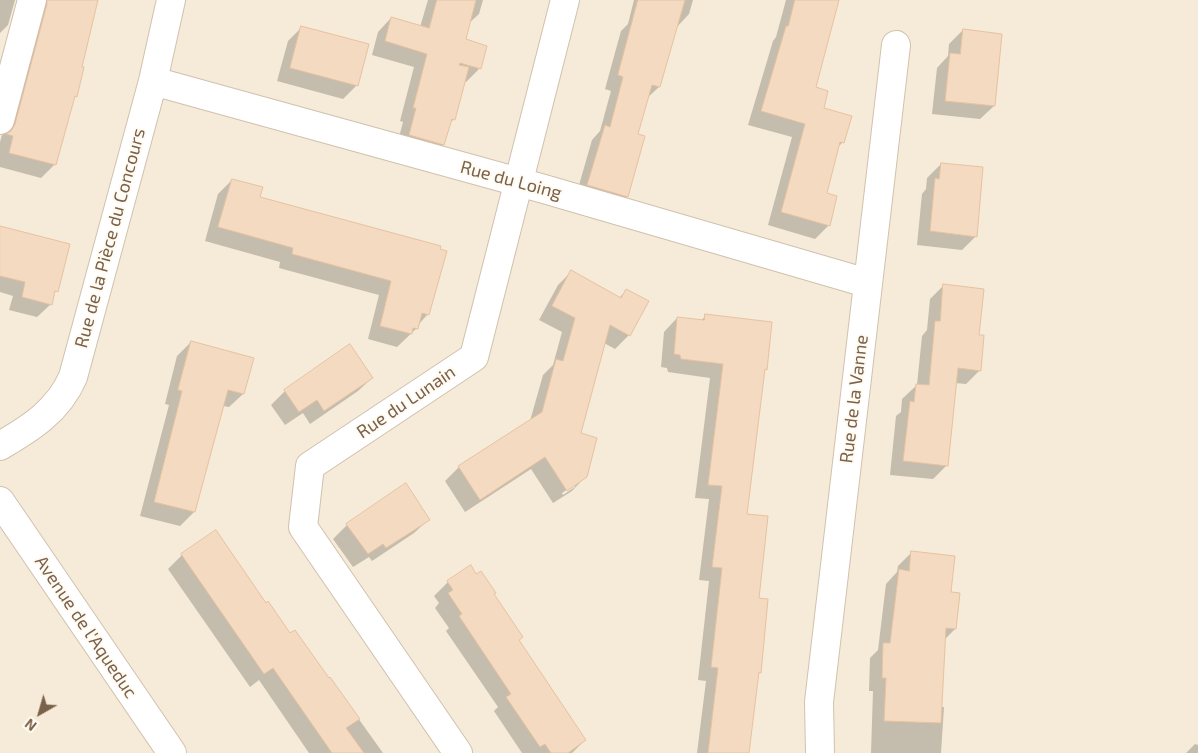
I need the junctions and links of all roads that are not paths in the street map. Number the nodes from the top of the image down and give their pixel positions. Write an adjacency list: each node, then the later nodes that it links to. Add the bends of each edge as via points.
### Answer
1 (32, 0): 5 (street)
2 (172, 0): 6 (street, Rue de la Pièce du Concours)
3 (565, 0): 8 (street, Rue du Lunain)
4 (896, 45): 9 (street, Rue de la Vanne)
5 (8, 55): 7 (street)
6 (153, 81): 8 (street, Rue du Loing); 10 (street, Rue de la Pièce du Concours, via 73,377 56,405 28,429)
7 (0, 120)
8 (519, 182): 9 (street, Rue du Loing); 13 (street, Rue du Lunain, via 474,357 310,466 303,527)
9 (867, 282): 14 (street, Rue de la Vanne, via 819,702)
10 (0, 446)
11 (0, 501): 12 (street, Avenue de l'Aqueduc)
12 (172, 753)
13 (458, 753)
14 (820, 753)

